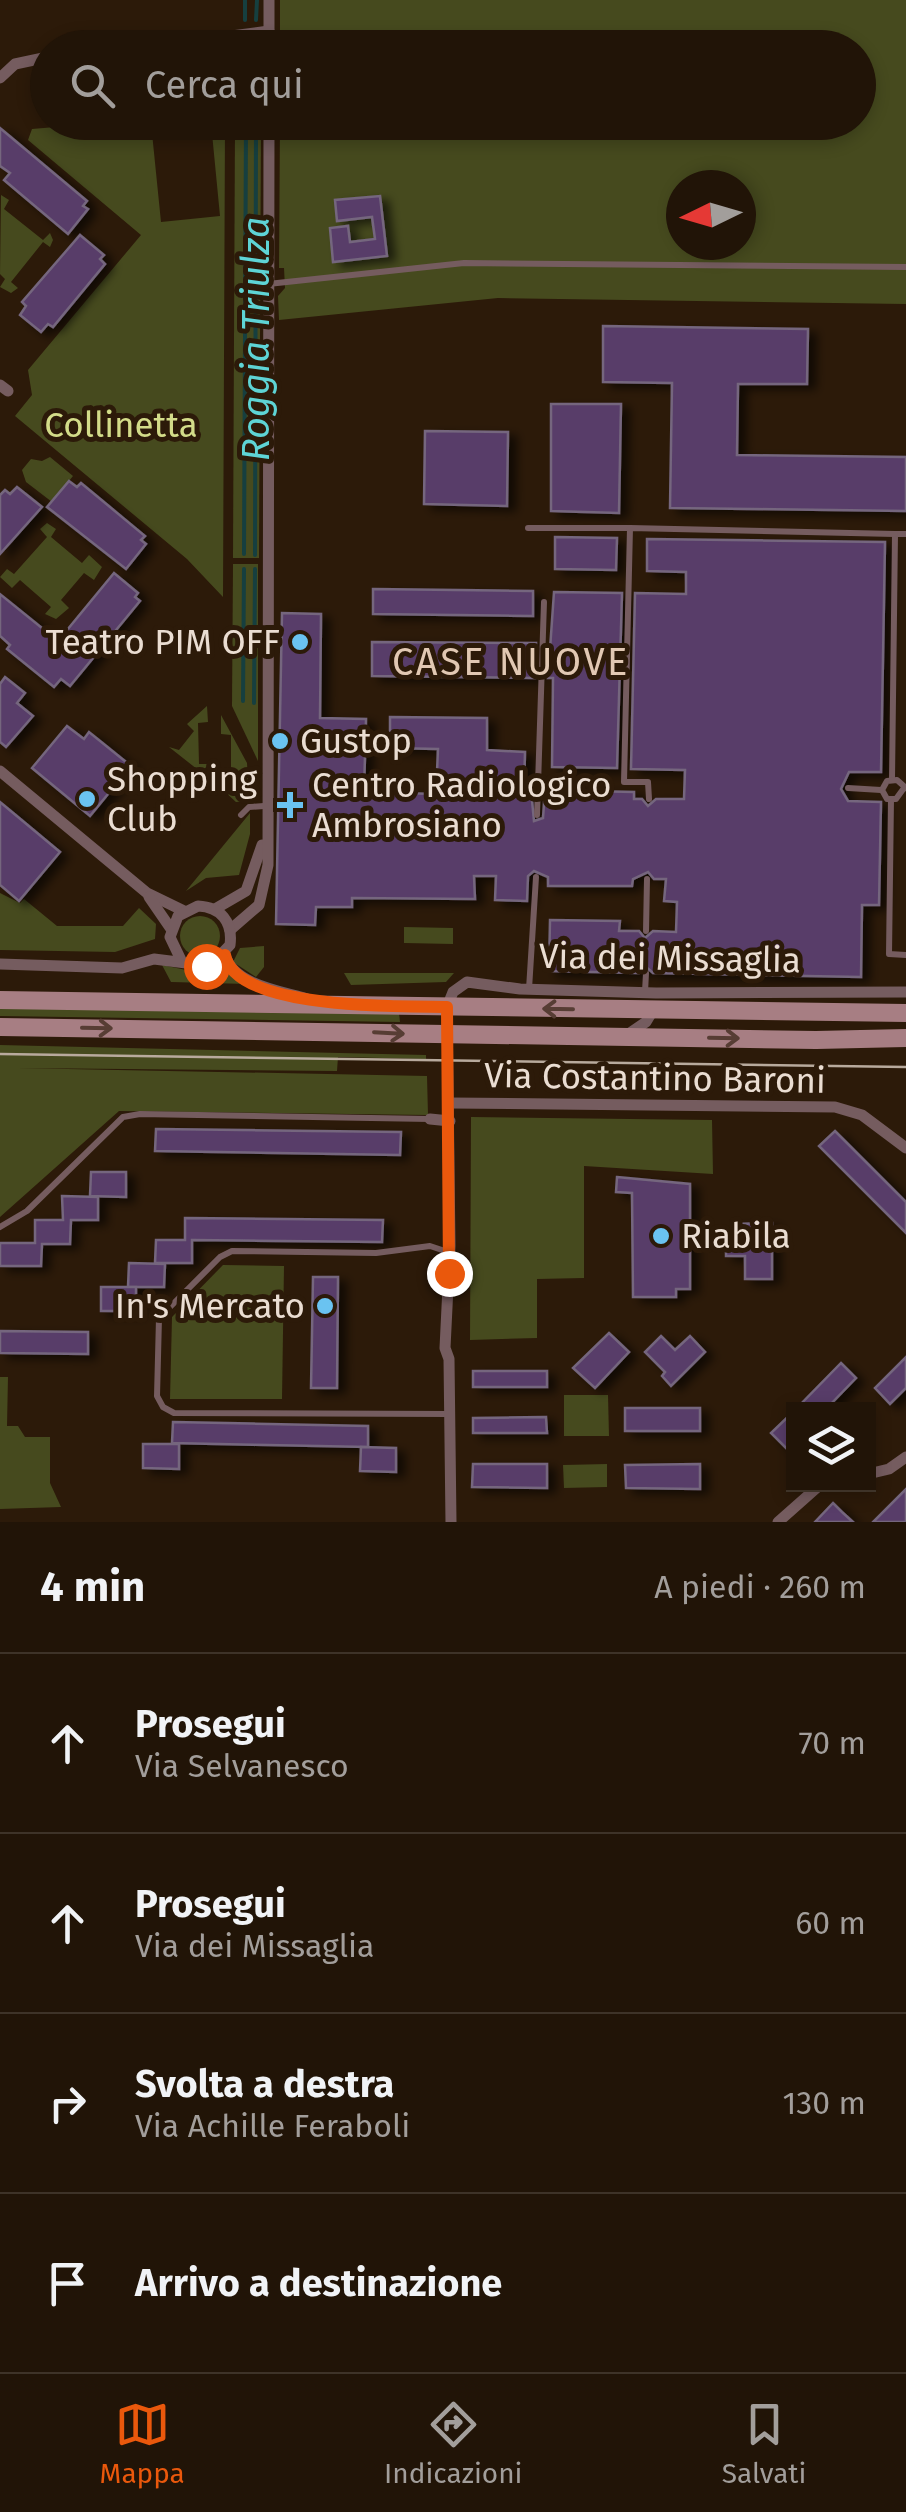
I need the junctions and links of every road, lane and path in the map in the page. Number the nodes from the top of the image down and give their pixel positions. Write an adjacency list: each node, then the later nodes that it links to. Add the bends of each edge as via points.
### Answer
1 (269, 0): 2 (street)
2 (269, 30)
3 (30, 61): 4 (street)
4 (0, 78)
5 (268, 140): 7 (street)
6 (906, 266): 7 (lane, via 464,263)
7 (268, 284): 20 (street)
8 (528, 528): 9 (lane)
9 (630, 528): 10 (lane); 18 (lane, via 624,782 648,782)
10 (896, 534): 11 (lane); 14 (lane)
11 (906, 534)
12 (544, 602): 22 (lane)
13 (0, 771): 26 (street)
14 (892, 780): 16 (lane); 17 (lane)
15 (848, 788): 17 (lane)
16 (905, 788): 19 (lane)
17 (882, 790): 19 (lane)
18 (649, 799)
19 (891, 799): 32 (lane, via 889,954)
20 (264, 806): 21 (lane); 23 (street)
21 (241, 814)
22 (537, 815)
23 (264, 836): 27 (street, via 246,891); 29 (street, via 265,891)
24 (536, 877): 38 (lane)
25 (647, 879): 30 (lane)
26 (147, 893): 28 (street); 31 (street)
27 (215, 909): 28 (street); 29 (street)
28 (184, 911): 31 (street)
29 (230, 930): 33 (street)
30 (646, 931)
31 (171, 935): 34 (street); 35 (street)
32 (906, 954)
33 (225, 955): 35 (street, via 202,967); 42 (street, via 231,968 254,983)
34 (154, 959): 35 (street); 36 (street, via 122,968)
35 (181, 960)
36 (0, 964)
37 (646, 973): 40 (lane)
38 (529, 990): 40 (street, Via dei Missaglia); 43 (street, Via dei Missaglia, via 467,982)
39 (906, 992): 40 (street, Via dei Missaglia)
40 (652, 998): 43 (main road, Via dei Missaglia, one-way to 43); 44 (main road, Via dei Missaglia); 47 (street, Via dei Missaglia)
41 (0, 1000): 42 (main road, Via dei Missaglia)
42 (325, 1004): 43 (main road, Via dei Missaglia)
43 (447, 1007): 46 (street)
44 (906, 1013)
45 (0, 1027): 46 (main road, one-way to 46)
46 (447, 1034): 47 (main road); 49 (street)
47 (626, 1036): 48 (main road, one-way to 48)
48 (906, 1038)
49 (450, 1102): 51 (street); 52 (street, Via Costantino Baroni, via 835,1107 862,1115)
50 (430, 1119): 51 (street); 53 (lane, via 122,1117 27,1211)
51 (450, 1121): 54 (street)
52 (906, 1148)
53 (0, 1227)
54 (450, 1252): 55 (street); 55 (lane, via 430,1246 220,1256 159,1318 157,1396 167,1411)
55 (450, 1414): 59 (street)
56 (906, 1457): 57 (street)
57 (876, 1472)
58 (812, 1492): 60 (street)
59 (451, 1522)
60 (778, 1522)

